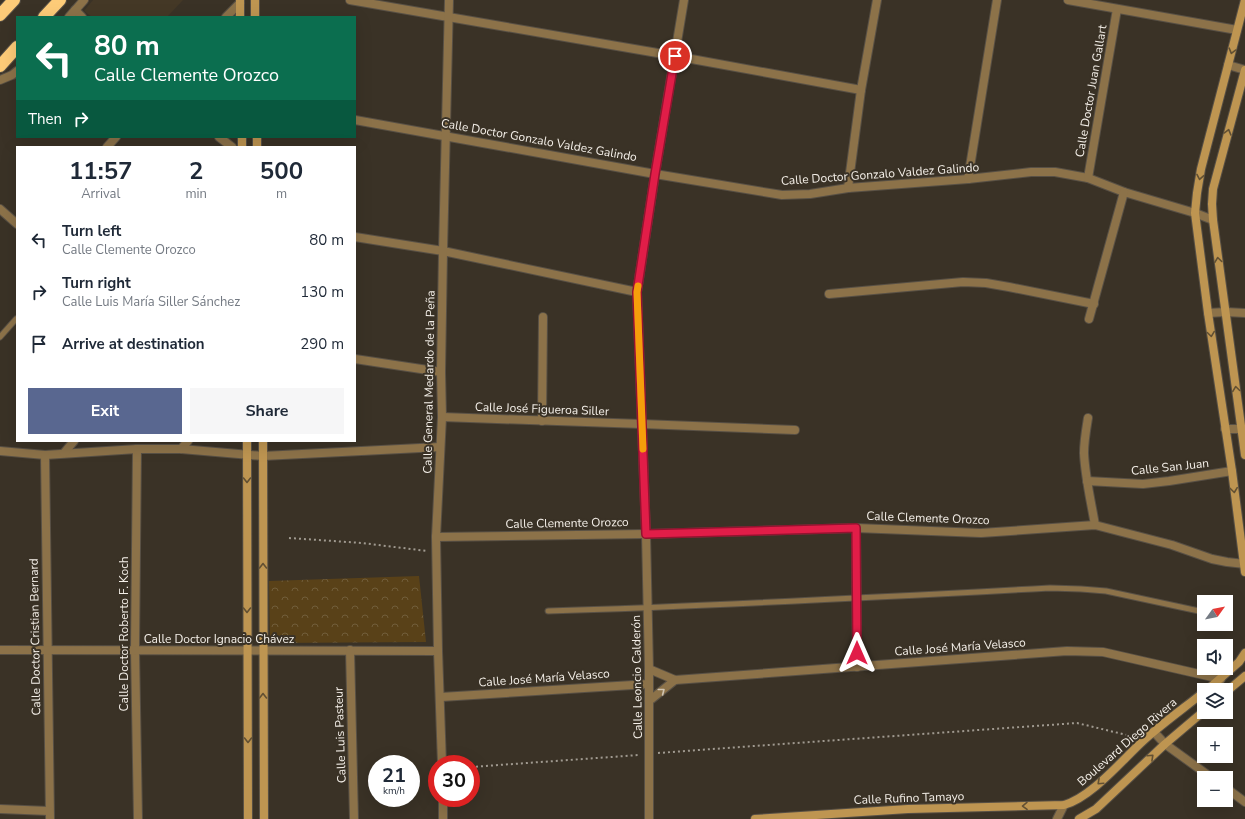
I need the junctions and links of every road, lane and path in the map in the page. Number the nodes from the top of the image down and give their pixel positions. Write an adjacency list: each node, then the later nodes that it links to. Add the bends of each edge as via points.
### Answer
1 (14, 0): 15 (highway)
2 (60, 0): 16 (highway)
3 (84, 0): 14 (street)
4 (255, 0): 21 (street)
5 (350, 0): 22 (street)
6 (449, 0): 22 (street, Calle General Medardo de la Peña)
7 (684, 0): 25 (street, Calle Leoncio Calderón)
8 (877, 0): 31 (street)
9 (997, 0): 38 (street)
10 (1068, 0): 13 (street)
11 (1245, 0): 23 (street)
12 (240, 1): 19 (street); 20 (street)
13 (1117, 9): 23 (street); 37 (street, Calle Doctor Juan Gallart)
14 (75, 10): 17 (street); 18 (street)
15 (2, 12)
16 (45, 16)
17 (70, 16)
18 (81, 16)
19 (227, 16)
20 (240, 16)
21 (255, 16)
22 (449, 17): 25 (street); 33 (street, Calle General Medardo de la Peña)
23 (1237, 30): 26 (street, one-way to 26)
24 (16, 48): 27 (highway)
25 (675, 56): 31 (street); 36 (street, Calle Leoncio Calderón)
26 (1228, 65): 28 (street); 42 (street, one-way to 42, via 1201,169)
27 (0, 66)
28 (1245, 70): 43 (street, one-way to 28, via 1214,189)
29 (16, 72): 30 (street)
30 (0, 80)
31 (861, 90): 39 (street)
32 (356, 120): 33 (street, Calle Doctor Gonzalo Valdez Galindo)
33 (447, 135): 36 (street, Calle Doctor Gonzalo Valdez Galindo); 46 (street, Calle General Medardo de la Peña)
34 (115, 138): 35 (street)
35 (108, 146)
36 (655, 174): 39 (street, Calle Doctor Gonzalo Valdez Galindo, via 782,195); 47 (street, Calle Leoncio Calderón)
37 (1088, 178): 38 (street, Calle Doctor Gonzalo Valdez Galindo, via 1055,172 1031,172); 40 (street, Calle Doctor Gonzalo Valdez Galindo)
38 (968, 180): 39 (street, Calle Doctor Gonzalo Valdez Galindo)
39 (848, 188)
40 (1124, 192): 42 (street, Calle Doctor Gonzalo Valdez Galindo); 49 (street)
41 (0, 209): 44 (street)
42 (1195, 213): 43 (street, Calle Doctor Gonzalo Valdez Galindo); 51 (street)
43 (1213, 220): 50 (street, one-way to 43)
44 (16, 223)
45 (356, 237): 46 (street)
46 (443, 252): 47 (street); 58 (street, Calle General Medardo de la Peña)
47 (637, 292): 62 (street, Calle Leoncio Calderón)
48 (829, 294): 49 (street, via 963,282 986,283)
49 (1094, 304): 55 (street)
50 (1226, 312): 51 (street); 52 (street); 64 (street, one-way to 50)
51 (1208, 313): 63 (street, one-way to 63)
52 (1245, 313)
53 (543, 318): 61 (street)
54 (16, 319): 56 (lane)
55 (1089, 319)
56 (0, 337)
57 (356, 359): 58 (street)
58 (441, 372): 59 (street, Calle General Medardo de la Peña)
59 (442, 417): 61 (street, Calle José Figueroa Siller); 70 (street, Calle General Medardo de la Peña)
60 (1088, 418): 80 (street, via 1084,453)
61 (542, 421): 62 (street, Calle José Figueroa Siller)
62 (642, 424): 65 (street, Calle José Figueroa Siller); 83 (street, Calle Leoncio Calderón)
63 (1225, 429): 64 (street); 79 (street)
64 (1243, 429): 77 (street)
65 (795, 430)
66 (73, 442): 74 (street)
67 (187, 442): 72 (street)
68 (247, 442): 76 (street)
69 (263, 442): 78 (street)
70 (440, 446): 78 (street); 84 (street, Calle General Medardo de la Peña)
71 (137, 449): 72 (street); 74 (street); 94 (street, Calle Doctor Roberto F. Koch)
72 (181, 449): 76 (street)
73 (0, 452): 75 (street)
74 (64, 453): 75 (street)
75 (45, 455): 93 (street, Calle Doctor Cristian Bernard)
76 (247, 455): 78 (street); 96 (street, one-way to 96)
77 (1245, 455)
78 (263, 456): 97 (street, one-way to 78)
79 (1232, 471): 80 (street, Calle San Juan, via 1142,484); 87 (street, one-way to 87)
80 (1087, 481): 81 (street)
81 (1095, 525): 82 (street, Calle Clemente Orozco, via 981,533); 87 (street, Calle Clemente Orozco)
82 (856, 528): 83 (street, Calle Clemente Orozco); 88 (street)
83 (646, 534): 84 (street, Calle Clemente Orozco); 89 (street, Calle Leoncio Calderón)
84 (436, 537): 86 (street, Calle General Medardo de la Peña)
85 (289, 538): 86 (path)
86 (436, 552): 98 (street, Calle General Medardo de la Peña)
87 (1245, 566)
88 (857, 598): 89 (lane); 91 (lane, via 1050,588 1081,589 1106,591); 100 (street)
89 (648, 608): 90 (lane); 101 (street, Calle Leoncio Calderón)
90 (548, 611)
91 (1197, 611)
92 (0, 650): 93 (street, Calle Doctor Ignacio Chávez)
93 (48, 650): 94 (street, Calle Doctor Ignacio Chávez); 124 (street, Calle Doctor Cristian Bernard)
94 (135, 650): 96 (street, Calle Doctor Ignacio Chávez); 125 (street, Calle Doctor Roberto F. Koch)
95 (350, 650): 97 (street, Calle Doctor Ignacio Chávez); 98 (street, Calle Doctor Ignacio Chávez); 128 (street, Calle Luis Pasteur)
96 (247, 651): 97 (street, Calle Doctor Ignacio Chávez); 126 (street, one-way to 126)
97 (263, 651): 127 (street, one-way to 97)
98 (438, 651): 108 (street, Calle General Medardo de la Peña)
99 (1245, 653): 103 (street)
100 (857, 667): 103 (street, Calle José María Velasco, via 1067,651 1103,652); 104 (street, Calle José María Velasco)
101 (649, 669): 104 (street, Calle José María Velasco); 106 (street, Calle Leoncio Calderón)
102 (1245, 676): 107 (street)
103 (1221, 679): 105 (street)
104 (675, 680): 110 (street, one-way to 104)
105 (1216, 683)
106 (649, 684): 108 (street, Calle José María Velasco); 110 (street, Calle Leoncio Calderón)
107 (1233, 686)
108 (441, 696): 116 (street, Calle General Medardo de la Peña)
109 (1197, 698): 112 (street, Boulevard Diego Rivera)
110 (649, 701): 115 (street, Calle Leoncio Calderón)
111 (1197, 717): 114 (street)
112 (1154, 732): 113 (street, Boulevard Diego Rivera); 114 (street)
113 (1145, 739): 115 (path, via 1077,723); 121 (street, Boulevard Diego Rivera, one-way to 121, via 1086,795)
114 (1165, 744): 118 (street); 133 (street, one-way to 114, via 1096,809)
115 (650, 754): 117 (path); 130 (street, Calle Leoncio Calderón)
116 (442, 755)
117 (480, 766)
118 (1202, 771)
119 (1233, 793): 120 (street)
120 (1245, 802)
121 (1064, 805): 131 (street, Calle Rufino Tamayo, one-way to 131, via 908,809); 132 (street)
122 (443, 807): 129 (street)
123 (0, 809): 124 (street)
124 (49, 815)
125 (138, 819)
126 (248, 819)
127 (264, 819)
128 (354, 819)
129 (443, 819)
130 (649, 819)
131 (755, 819)
132 (1058, 819)
133 (1079, 819)

